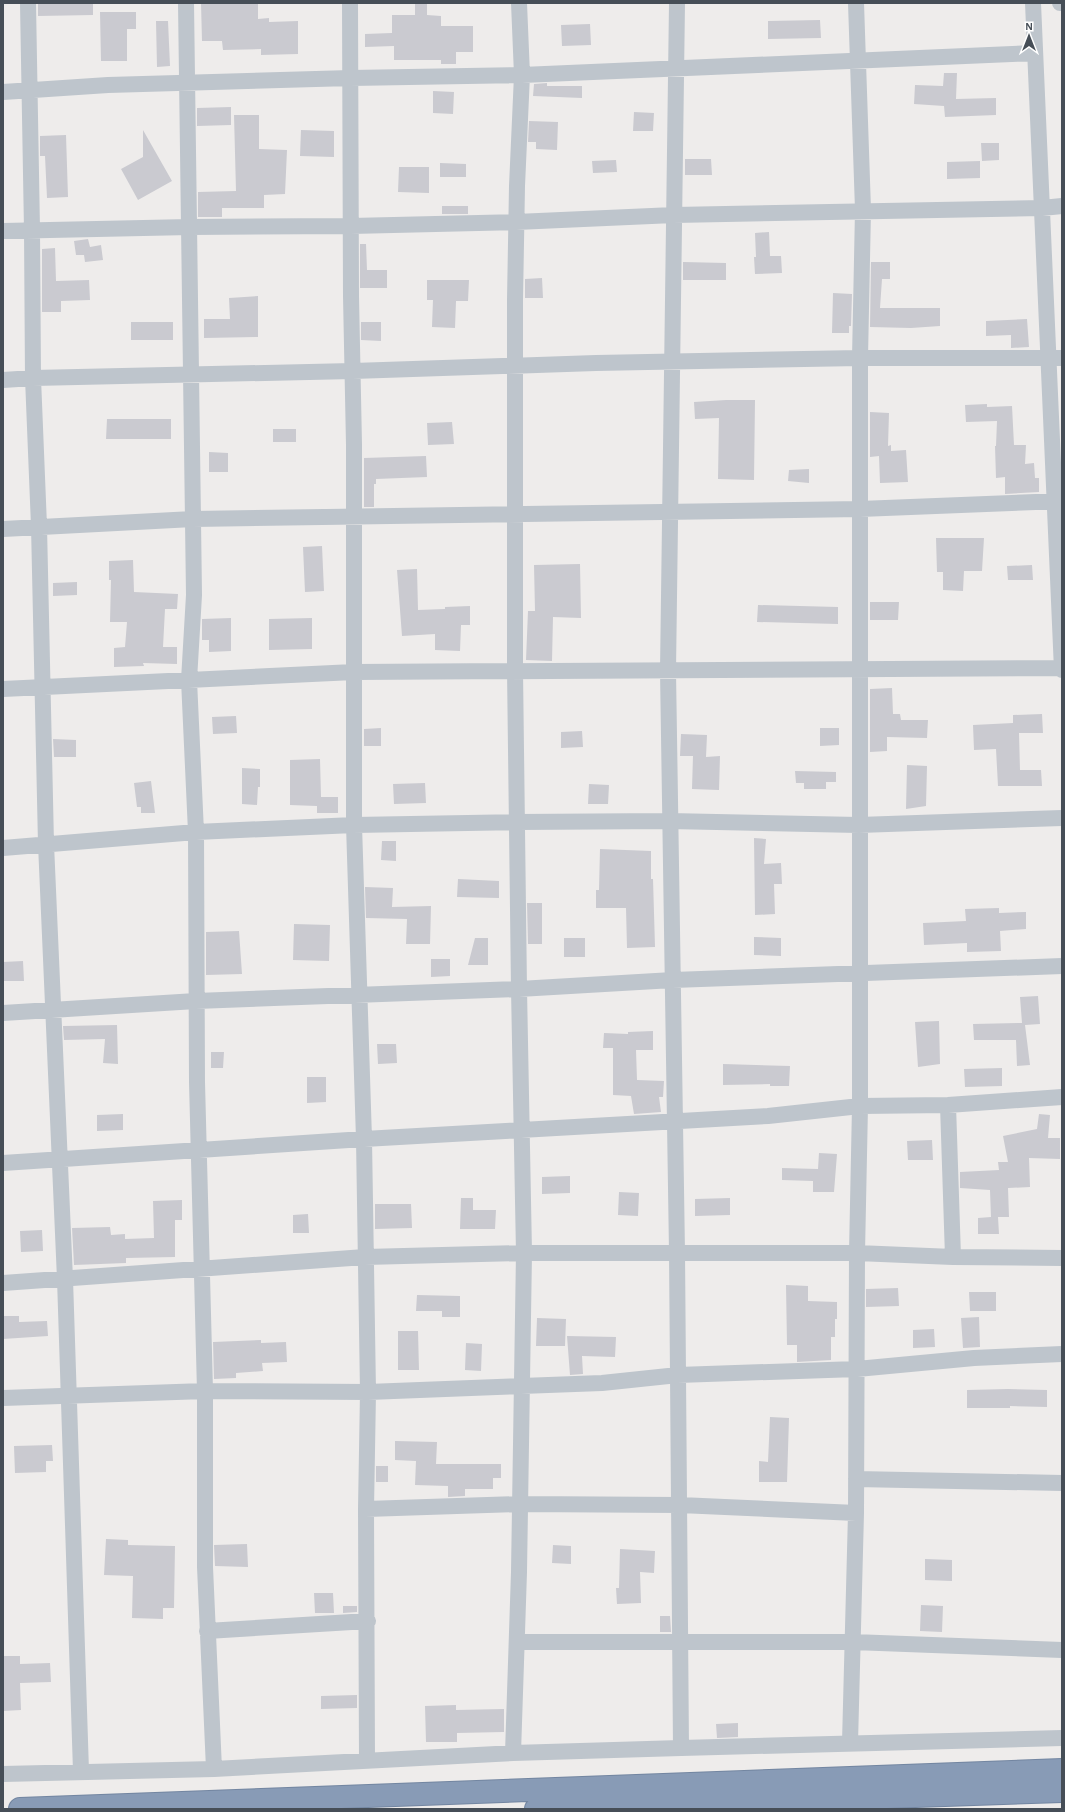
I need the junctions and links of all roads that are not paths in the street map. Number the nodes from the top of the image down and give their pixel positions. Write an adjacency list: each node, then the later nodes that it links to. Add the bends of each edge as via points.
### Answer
1 (28, 3): 14 (street)
2 (186, 3): 13 (street)
3 (350, 3): 12 (street)
4 (519, 3): 11 (street)
5 (677, 3): 10 (street)
6 (856, 3): 9 (street)
7 (1032, 3): 8 (street)
8 (1035, 53): 9 (street); 17 (street)
9 (859, 61): 10 (street); 18 (street)
10 (676, 68): 11 (street); 19 (street)
11 (522, 75): 12 (street); 20 (street)
12 (351, 78): 13 (street); 21 (street)
13 (188, 82): 14 (street); 22 (street)
14 (30, 90): 15 (street); 23 (street)
15 (3, 92)
16 (1062, 206): 17 (street)
17 (1042, 208): 18 (street); 26 (street)
18 (863, 210): 19 (street); 25 (street)
19 (674, 215): 20 (street); 27 (street)
20 (516, 222): 21 (street); 28 (street)
21 (351, 226): 22 (street); 29 (street)
22 (190, 227): 23 (street); 30 (street)
23 (32, 230): 24 (street); 31 (street)
24 (3, 232)
25 (860, 358): 26 (street); 27 (street); 34 (street)
26 (1056, 358): 33 (street)
27 (672, 362): 28 (street); 35 (street)
28 (515, 365): 29 (street); 36 (street)
29 (353, 371): 30 (street); 37 (street)
30 (192, 376): 31 (street); 38 (street)
31 (33, 378): 32 (street); 39 (street)
32 (3, 380)
33 (1059, 501): 34 (street); 42 (street)
34 (860, 509): 35 (street); 41 (street)
35 (670, 511): 36 (street); 44 (street)
36 (516, 513): 37 (street); 43 (street)
37 (354, 516): 38 (street); 45 (street)
38 (192, 519): 39 (street); 46 (street, via 194,595)
39 (39, 526): 40 (street); 47 (street)
40 (3, 529)
41 (860, 669): 42 (street); 44 (street); 53 (street)
42 (1062, 669)
43 (515, 670): 44 (street); 45 (street); 51 (street)
44 (668, 670): 50 (street)
45 (354, 672): 46 (street); 52 (street)
46 (188, 680): 47 (street); 54 (street)
47 (42, 687): 48 (street); 55 (street)
48 (3, 689)
49 (1062, 818): 53 (street)
50 (669, 821): 51 (street); 53 (street); 59 (street)
51 (517, 822): 52 (street); 60 (street)
52 (354, 825): 54 (street); 61 (street)
53 (859, 825): 58 (street)
54 (196, 832): 55 (street); 62 (street)
55 (46, 844): 56 (street); 63 (street)
56 (3, 848)
57 (1062, 966): 58 (street)
58 (860, 972): 59 (street); 67 (street)
59 (672, 980): 60 (street); 68 (street)
60 (519, 989): 61 (street); 69 (street)
61 (359, 995): 62 (street); 70 (street)
62 (196, 1001): 63 (street); 71 (street)
63 (53, 1010): 64 (street); 72 (street)
64 (3, 1013)
65 (1062, 1097): 66 (street)
66 (948, 1105): 67 (street); 78 (street)
67 (860, 1106): 68 (street, via 768,1116); 76 (street)
68 (674, 1122): 69 (street); 74 (street)
69 (521, 1130): 70 (street); 75 (street)
70 (364, 1140): 71 (street); 77 (street)
71 (200, 1152): 72 (street); 80 (street)
72 (59, 1159): 73 (street); 81 (street)
73 (3, 1163)
74 (677, 1252): 75 (street); 76 (street); 85 (street)
75 (524, 1253): 77 (street); 86 (street)
76 (857, 1253): 78 (street); 84 (street)
77 (365, 1257): 80 (street); 88 (street)
78 (953, 1257): 79 (street)
79 (1062, 1258)
80 (202, 1269): 81 (street); 87 (street)
81 (65, 1279): 82 (street); 89 (street)
82 (3, 1283)
83 (1062, 1354): 84 (street, via 974,1358)
84 (857, 1369): 85 (street); 91 (street)
85 (678, 1375): 86 (street, via 602,1383); 94 (street)
86 (521, 1385): 88 (street); 93 (street)
87 (205, 1391): 88 (street); 89 (street); 98 (street)
88 (368, 1392): 95 (street)
89 (69, 1395): 90 (street); 110 (street)
90 (3, 1398)
91 (856, 1479): 92 (street); 96 (street)
92 (1062, 1482)
93 (520, 1504): 94 (street); 95 (street); 100 (street)
94 (680, 1505): 96 (street); 99 (street)
95 (366, 1509): 97 (street)
96 (856, 1513): 101 (street)
97 (368, 1622): 98 (street); 107 (street)
98 (207, 1631): 108 (street)
99 (681, 1641): 100 (street); 101 (street); 105 (street)
100 (517, 1642): 106 (street)
101 (853, 1642): 102 (street); 104 (street)
102 (1062, 1650)
103 (1062, 1738): 104 (street)
104 (850, 1743): 105 (street)
105 (681, 1748): 106 (street)
106 (513, 1753): 107 (street)
107 (367, 1760): 108 (street)
108 (214, 1769): 110 (street)
109 (1062, 1770): 113 (highway)
110 (81, 1771): 111 (street)
111 (3, 1774)
112 (1062, 1791): 114 (highway)
113 (20, 1809)
114 (536, 1809)

